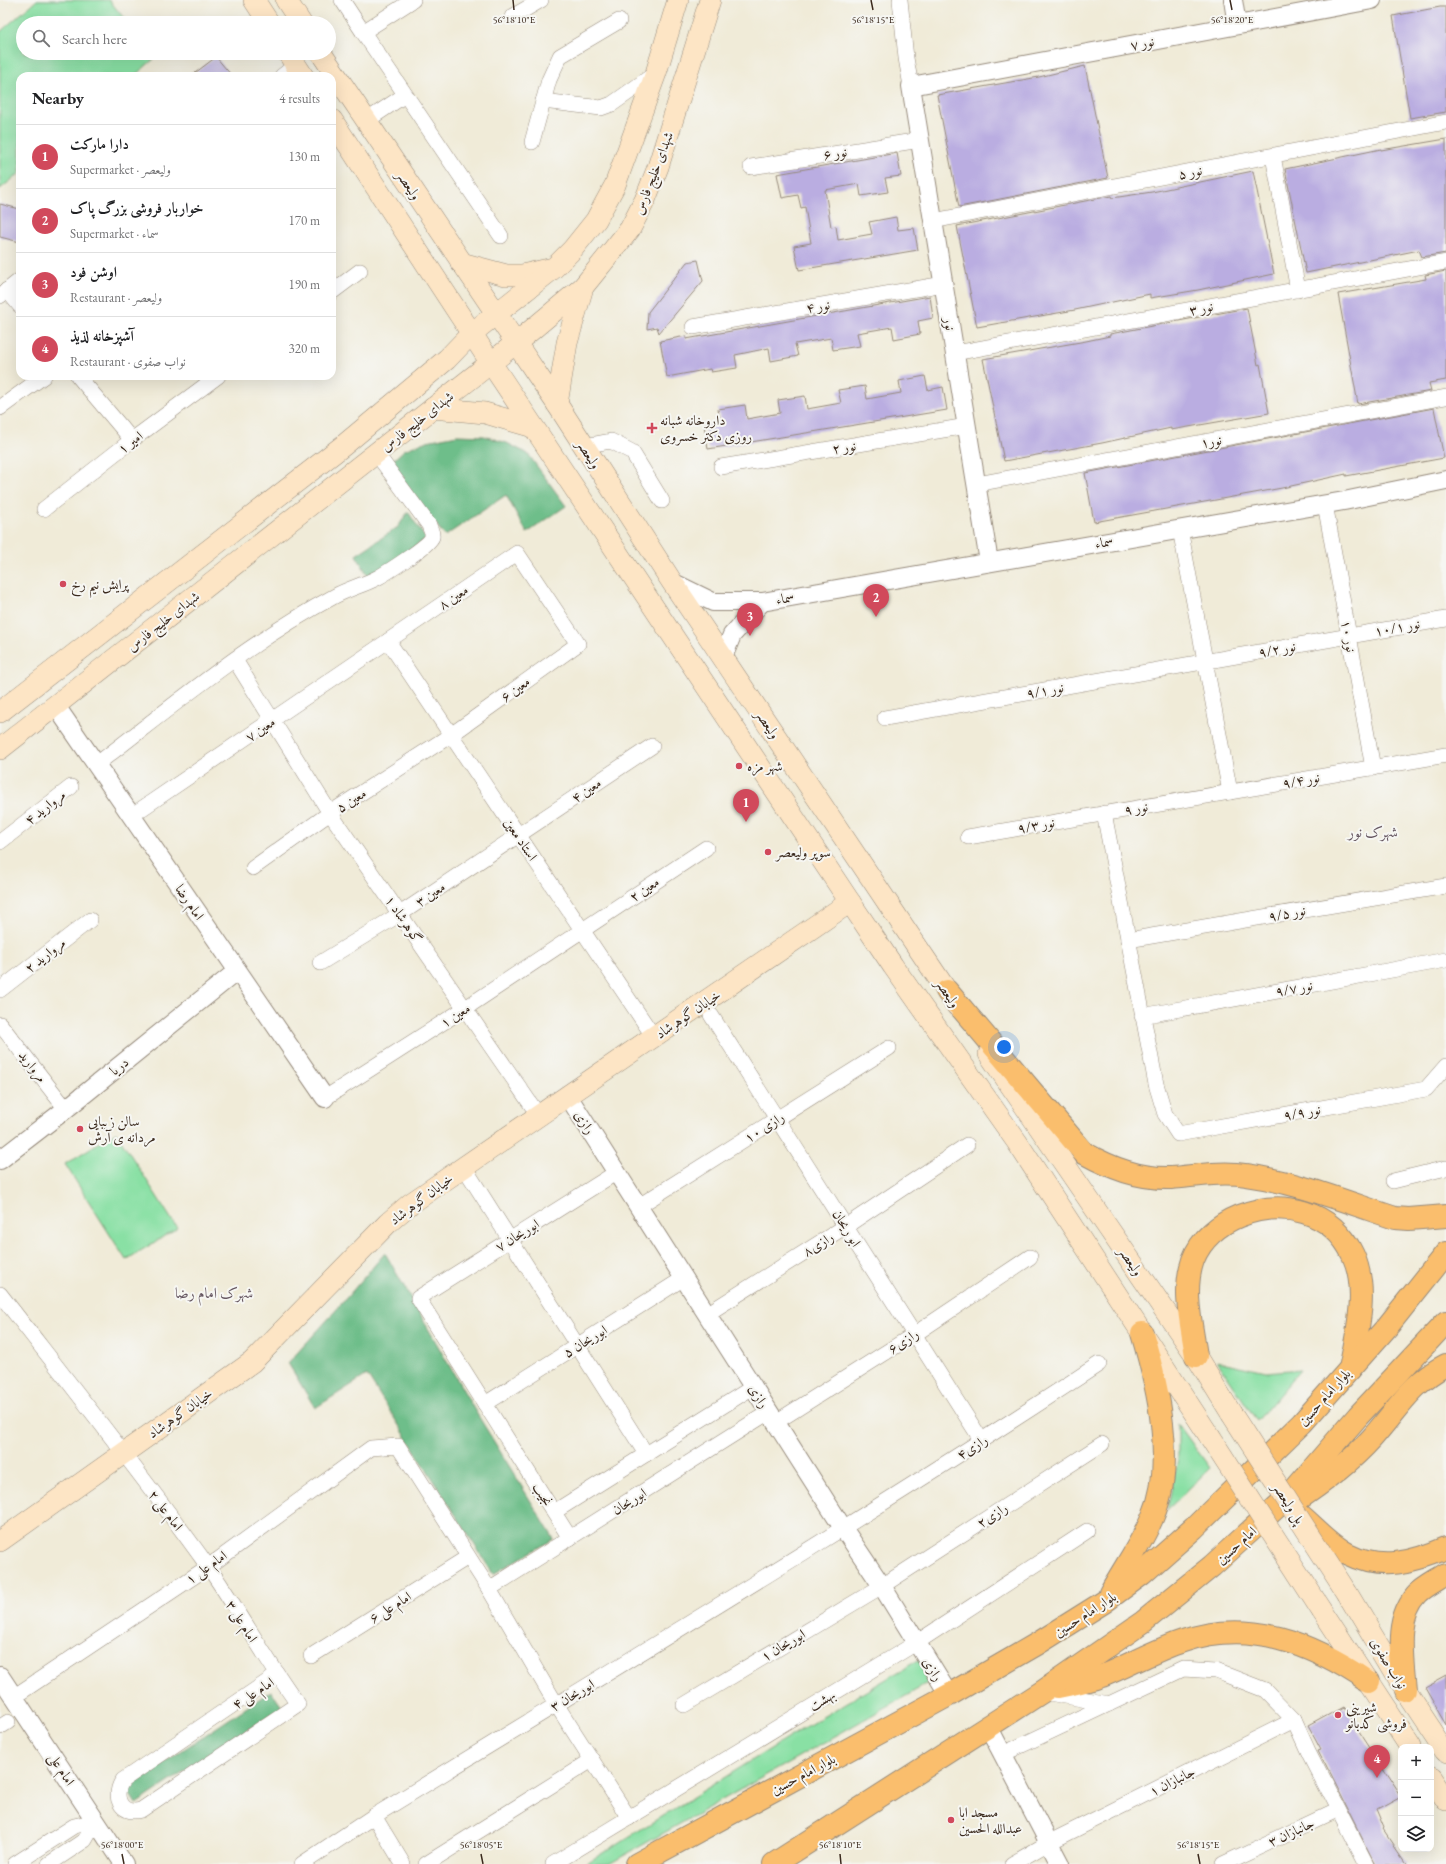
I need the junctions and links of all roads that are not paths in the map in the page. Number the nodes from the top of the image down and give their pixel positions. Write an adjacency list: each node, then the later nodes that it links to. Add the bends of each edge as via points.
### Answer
1 (254, 0): 11 (main road)
2 (286, 0): 12 (main road)
3 (342, 0): 16 (street)
4 (411, 0): 16 (street)
5 (541, 0): 13 (street)
6 (678, 0): 19 (main road, شهدای خلیج فارس)
7 (710, 0): 39 (main road, شهدای خلیج فارس, via 658,167 645,200 630,229)
8 (900, 0): 21 (street)
9 (1233, 0): 15 (street)
10 (1372, 0): 15 (street, نور ۷)
11 (264, 16)
12 (297, 16)
13 (512, 17)
14 (619, 21): 23 (street, via 560,56)
15 (1237, 25): 21 (street, نور ۷)
16 (363, 32): 22 (street)
17 (326, 60): 18 (main road, ولیعصر)
18 (334, 72)
19 (656, 73): 23 (street, via 612,104 601,108); 35 (main road, شهدای خلیج فارس, via 615,185 600,213 572,250)
20 (336, 75): 24 (main road, ولیعصر)
21 (911, 86): 27 (street, نور)
22 (405, 95): 24 (street); 32 (street)
23 (543, 102): 28 (street)
24 (366, 120): 34 (main road, ولیعصر)
25 (1446, 122): 29 (street, نور ۵)
26 (336, 126): 46 (main road, ولیعصر)
27 (920, 140): 30 (street, نور ۶); 31 (street, نور)
28 (532, 142)
29 (1273, 156): 31 (street, نور ۵); 41 (street)
30 (751, 167)
31 (933, 221): 38 (street, نور)
32 (501, 236)
33 (1446, 262): 41 (street, نور ۳)
34 (461, 263): 35 (main road, via 506,275); 44 (main road, ولیعصر)
35 (554, 268): 44 (main road, شهدای خلیج فارس)
36 (360, 271): 40 (street)
37 (16, 283): 42 (street)
38 (944, 284): 45 (street, نور ۴); 48 (street, نور)
39 (583, 288): 47 (main road, شهدای خلیج فارس); 54 (main road, via 567,343)
40 (336, 289)
41 (1298, 290): 48 (street, نور ۳)
42 (4, 293): 43 (street)
43 (16, 303)
44 (497, 313): 46 (main road, شهدای خلیج فارس); 47 (main road, ولیعصر)
45 (693, 327)
46 (472, 333): 49 (main road, ولیعصر); 80 (main road, شهدای خلیج فارس, via 447,358 344,445)
47 (516, 342): 49 (main road, شهدای خلیج فارس); 54 (main road, ولیعصر)
48 (955, 353): 57 (street, نور)
49 (491, 363): 56 (main road, شهدای خلیج فارس); 58 (main road, ولیعصر)
50 (38, 380): 55 (street)
51 (81, 380): 59 (street)
52 (213, 380): 59 (street, امیر ۱)
53 (1446, 397): 64 (street, نور۱)
54 (557, 404): 60 (main road, ولیعصر)
55 (0, 408)
56 (433, 408): 58 (main road, via 485,413); 61 (main road, شهدای خلیج فارس)
57 (967, 426): 62 (street, نور ۲); 64 (street, نور)
58 (533, 427): 100 (main road, ولیعصر)
59 (132, 440): 67 (street, امیر ۱)
60 (584, 446): 65 (street, via 611,441 632,452); 70 (main road, ولیعصر)
61 (376, 453): 77 (street, via 429,526 432,537 425,546 377,578 336,595 286,624); 79 (main road, شهدای خلیج فارس)
62 (721, 467)
63 (1446, 480): 66 (street, سماء)
64 (977, 484): 69 (street, نور)
65 (662, 501)
66 (1324, 504): 68 (street, سماء); 73 (street, نور ۱۰)
67 (44, 509)
68 (1180, 529): 69 (street, سماء); 78 (street)
69 (989, 562): 71 (street, سماء)
70 (672, 582): 71 (street, سماء, via 713,602); 76 (main road, ولیعصر)
71 (762, 602): 76 (street, via 732,635)
72 (1446, 619): 73 (street, نور ۱۰/۱)
73 (1349, 636): 78 (street, نور ۹/۲); 88 (street, نور ۱۰)
74 (388, 641): 75 (street, معین ۸, via 517,553); 82 (street, معین ۷); 83 (street, استاد معین)
75 (578, 644): 83 (street, معین ۶)
76 (723, 657): 109 (main road, ولیعصر)
77 (235, 660): 82 (street, گوهرشاد ۱); 87 (street)
78 (1206, 662): 81 (street, نور ۹/۱); 90 (street)
79 (56, 706): 85 (main road, شهدای خلیج فارس); 87 (street, امام رضا)
80 (0, 712)
81 (885, 718)
82 (273, 720): 91 (street, گوهرشاد ۱); 93 (street, معین ۷)
83 (451, 735): 91 (street, معین ۵); 94 (street, استاد معین)
84 (652, 746): 94 (street, معین ۴)
85 (0, 749)
86 (1446, 755): 88 (street, نور ۹/۴)
87 (97, 764): 93 (street, امام رضا)
88 (1372, 768): 90 (street, نور ۹/۴)
89 (70, 787): 96 (street, مروارید ۴)
90 (1230, 792): 92 (street, نور ۹)
91 (330, 813): 98 (street, معین ۵); 101 (street, گوهرشاد ۱)
92 (1104, 813): 95 (street, نور ۹/۳); 104 (street, نور ۹)
93 (131, 816): 107 (street, امام رضا)
94 (519, 835): 101 (street, معین ۳); 103 (street, استاد معین)
95 (968, 837)
96 (0, 842)
97 (706, 848): 103 (street, معین ۲)
98 (253, 868)
99 (1446, 886): 104 (street, نور ۹/۵)
100 (850, 902): 114 (main road, خیابان گوهرشاد); 140 (main road, ولیعصر, via 1017,1142)
101 (400, 914): 106 (street, معین ۳); 110 (street, گوهرشاد ۱)
102 (90, 920): 108 (street, مروارید ۲)
103 (583, 930): 110 (street, معین ۱); 114 (street, استاد معین)
104 (1128, 940): 112 (street, نور ۹)
105 (1446, 960): 112 (street, نور ۹/۷)
106 (320, 963)
107 (237, 971): 118 (street, امام رضا); 119 (street, دریا)
108 (0, 990)
109 (947, 991): 130 (main road, via 1084,1153 1102,1163 1119,1170 1152,1177 1244,1174 1270,1178 1395,1218); 143 (main road, ولیعصر)
110 (464, 1009): 118 (street, معین ۱); 120 (street, گوهرشاد ۱)
111 (711, 1015): 121 (street, ابو ریحان)
112 (1142, 1016): 122 (street, نور ۹, via 1165,1114)
113 (0, 1024): 119 (street, مروارید)
114 (654, 1037): 117 (main road, خیابان گوهرشاد)
115 (889, 1048): 121 (street, رازی ۱۰)
116 (1446, 1066): 122 (street, نور ۹/۹, via 1426,1089)
117 (568, 1096): 120 (main road, خیابان گوهرشاد); 127 (street, رازی)
118 (325, 1098)
119 (66, 1109): 124 (street, دریا)
120 (539, 1116): 125 (main road, خیابان گوهرشاد)
121 (778, 1119): 129 (street, رازی ۱۰); 131 (street, ابو ریحان)
122 (1178, 1134)
123 (967, 1145): 131 (street, رازی۸)
124 (0, 1160)
125 (464, 1167): 132 (street); 153 (main road, خیابان گوهرشاد, via 410,1204 388,1223 252,1362)
126 (1446, 1168): 128 (street)
127 (617, 1172): 129 (street, رازی); 132 (street, ابوریحان ۷)
128 (1394, 1181)
129 (639, 1206): 135 (street, رازی)
130 (1446, 1216)
131 (846, 1226): 138 (street, رازی۸); 141 (street, ابو ریحان)
132 (510, 1240): 137 (street, ابوریحان ۷); 142 (street)
133 (1446, 1253): 146 (main road, بلوار امام حسین)
134 (1030, 1257): 141 (street, رازی۶)
135 (684, 1278): 138 (street, رازی); 142 (street, ابوریحان ۵)
136 (0, 1294): 153 (street, امام علی ۲)
137 (418, 1298): 148 (street, نجیب)
138 (707, 1314): 147 (street, رازی)
139 (1446, 1322): 158 (main road, امام حسین, via 1358,1416 1290,1495)
140 (1142, 1333): 169 (main road, via 1152,1369 1162,1424 1164,1469 1154,1515); 170 (main road, ولیعصر, bridge)
141 (914, 1334): 150 (street, رازی۶); 151 (street, ابو ریحان)
142 (577, 1346): 148 (street, ابوریحان ۵); 154 (street)
143 (1196, 1356): 146 (main road, via 1188,1301 1193,1260 1201,1244 1218,1226 1232,1218 1252,1210 1270,1207 1289,1208 1308,1213 1324,1222 1339,1234 1353,1255 1360,1281 1360,1293 1359,1318); 149 (main road, ولیعصر)
144 (1099, 1364): 151 (street, رازی۴)
145 (1446, 1365): 158 (main road, via 1422,1380 1408,1393 1372,1438 1333,1475)
146 (1350, 1369): 169 (main road, بلوار امام حسین, via 1302,1423 1194,1528 1142,1574)
147 (753, 1387): 150 (street, رازی); 154 (street, نجیب)
148 (485, 1404): 156 (street, نجیب)
149 (1231, 1413): 155 (main road, پل ولیعصر, bridge)
150 (773, 1417): 157 (street, رازی); 160 (street, ابوریحان)
151 (982, 1441): 157 (street, رازی۴)
152 (1102, 1444): 166 (street, رازی۲)
153 (123, 1453): 161 (main road, خیابان گوهرشاد); 164 (street, امام علی ۲)
154 (646, 1454): 156 (street, نجیب)
155 (1293, 1508): 162 (main road, via 1347,1554 1366,1561 1383,1564 1401,1563); 168 (main road, پل ولیعصر, bridge)
156 (554, 1512): 160 (street)
157 (843, 1528): 166 (street, رازی); 180 (street, ابوریحان ۳)
158 (1252, 1530): 177 (main road, امام حسین, via 1143,1622)
159 (1087, 1531): 171 (street, بهشت)
160 (570, 1538): 167 (street, ابوریحان)
161 (0, 1541)
162 (1446, 1548)
163 (468, 1557): 164 (street, امام علی ۱, via 398,1446 371,1448); 167 (street); 172 (street, امام علی ۶)
164 (208, 1567): 173 (street, امام علی ۳); 179 (street, امام علی ۱)
165 (1446, 1575): 176 (main road, via 1418,1594 1405,1616 1402,1639)
166 (882, 1586): 171 (street, رازی); 182 (street, ابوریحان ۱)
167 (489, 1589): 180 (street)
168 (1347, 1593): 176 (main road, نواب صفوی)
169 (1104, 1602): 178 (main road, بلوار امام حسین)
170 (1322, 1611): 175 (main road, نواب صفوی)
171 (916, 1643): 178 (street, رازی); 193 (street, بهشت)
172 (311, 1656)
173 (277, 1675): 173 (street, امام علی ۴, via 123,1780 117,1793 122,1806 134,1812 141,1810 298,1704)
174 (0, 1676): 179 (street, امام علی)
175 (1368, 1681): 177 (main road, via 1311,1648 1292,1641 1238,1631 1184,1640 1101,1676); 185 (main road, نواب صفوی)
176 (1405, 1690): 186 (main road, نواب صفوی)
177 (1042, 1692): 181 (street); 184 (main road, امام حسین)
178 (949, 1695): 203 (main road, بلوار امام حسین)
179 (15, 1696): 194 (street, امام علی)
180 (556, 1704): 188 (street); 192 (street, ابوریحان ۳)
181 (1109, 1704): 183 (street, via 1183,1669 1216,1671 1264,1690); 187 (street)
182 (684, 1705)
183 (1294, 1720): 191 (street); 195 (street, جانبازان ۱)
184 (988, 1726): 187 (street); 204 (main road)
185 (1409, 1744)
186 (1446, 1752)
187 (1003, 1754): 195 (street)
188 (592, 1760): 193 (street); 201 (street)
189 (1432, 1780): 190 (main road)
190 (1446, 1801)
191 (1338, 1810): 207 (street, جانبازان ۳); 208 (street)
192 (374, 1816): 199 (street, ابوریحان ۳); 200 (street)
193 (630, 1818): 202 (street, بهشت)
194 (96, 1821): 196 (street, via 74,1826); 197 (street, via 85,1840); 198 (street, امام علی)
195 (1050, 1842): 205 (street, جانبازان ۱); 206 (street)
196 (15, 1864)
197 (49, 1864)
198 (124, 1864)
199 (302, 1864)
200 (403, 1864)
201 (426, 1864)
202 (553, 1864)
203 (637, 1864)
204 (774, 1864)
205 (1012, 1864)
206 (1060, 1864)
207 (1223, 1864)
208 (1366, 1864)

